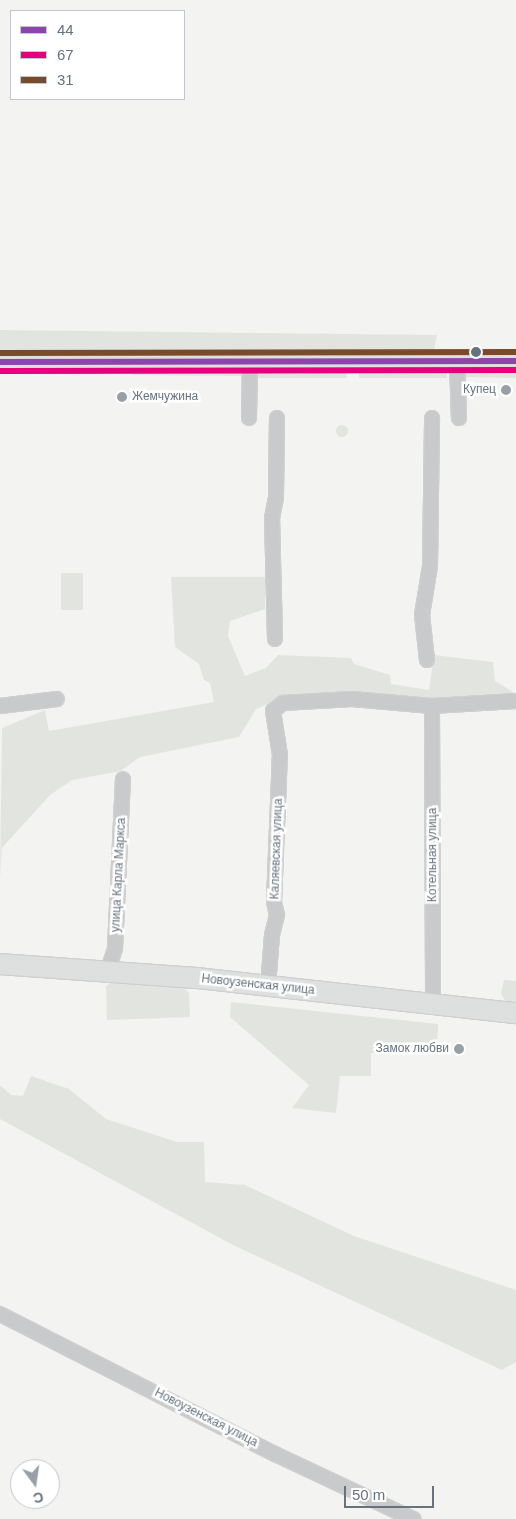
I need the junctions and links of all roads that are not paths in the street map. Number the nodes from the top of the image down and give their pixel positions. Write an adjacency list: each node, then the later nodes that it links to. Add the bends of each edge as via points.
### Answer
1 (250, 361): 3 (main road); 4 (main road); 5 (street)
2 (516, 361): 4 (main road)
3 (0, 362)
4 (457, 362): 8 (street)
5 (249, 418)
6 (277, 418): 9 (street, via 276,497 272,518)
7 (432, 418): 10 (street, via 430,566 422,615)
8 (459, 418)
9 (275, 639)
10 (427, 660)
11 (57, 699): 13 (street)
12 (516, 701): 14 (street)
13 (0, 706)
14 (432, 706): 18 (street, Каляевская улица, via 352,699 284,703 273,711 280,755 274,902 277,915); 19 (street, Котельная улица)
15 (123, 779): 17 (street, улица Карла Маркса, via 115,948)
16 (0, 964): 17 (main road, Новоузенская улица)
17 (108, 970): 18 (main road, Новоузенская улица)
18 (268, 986): 19 (main road, Новоузенская улица)
19 (433, 1004): 20 (main road, Новоузенская улица)
20 (516, 1013)
21 (0, 1314): 22 (street, Новоузенская улица, via 275,1454)
22 (413, 1519)

